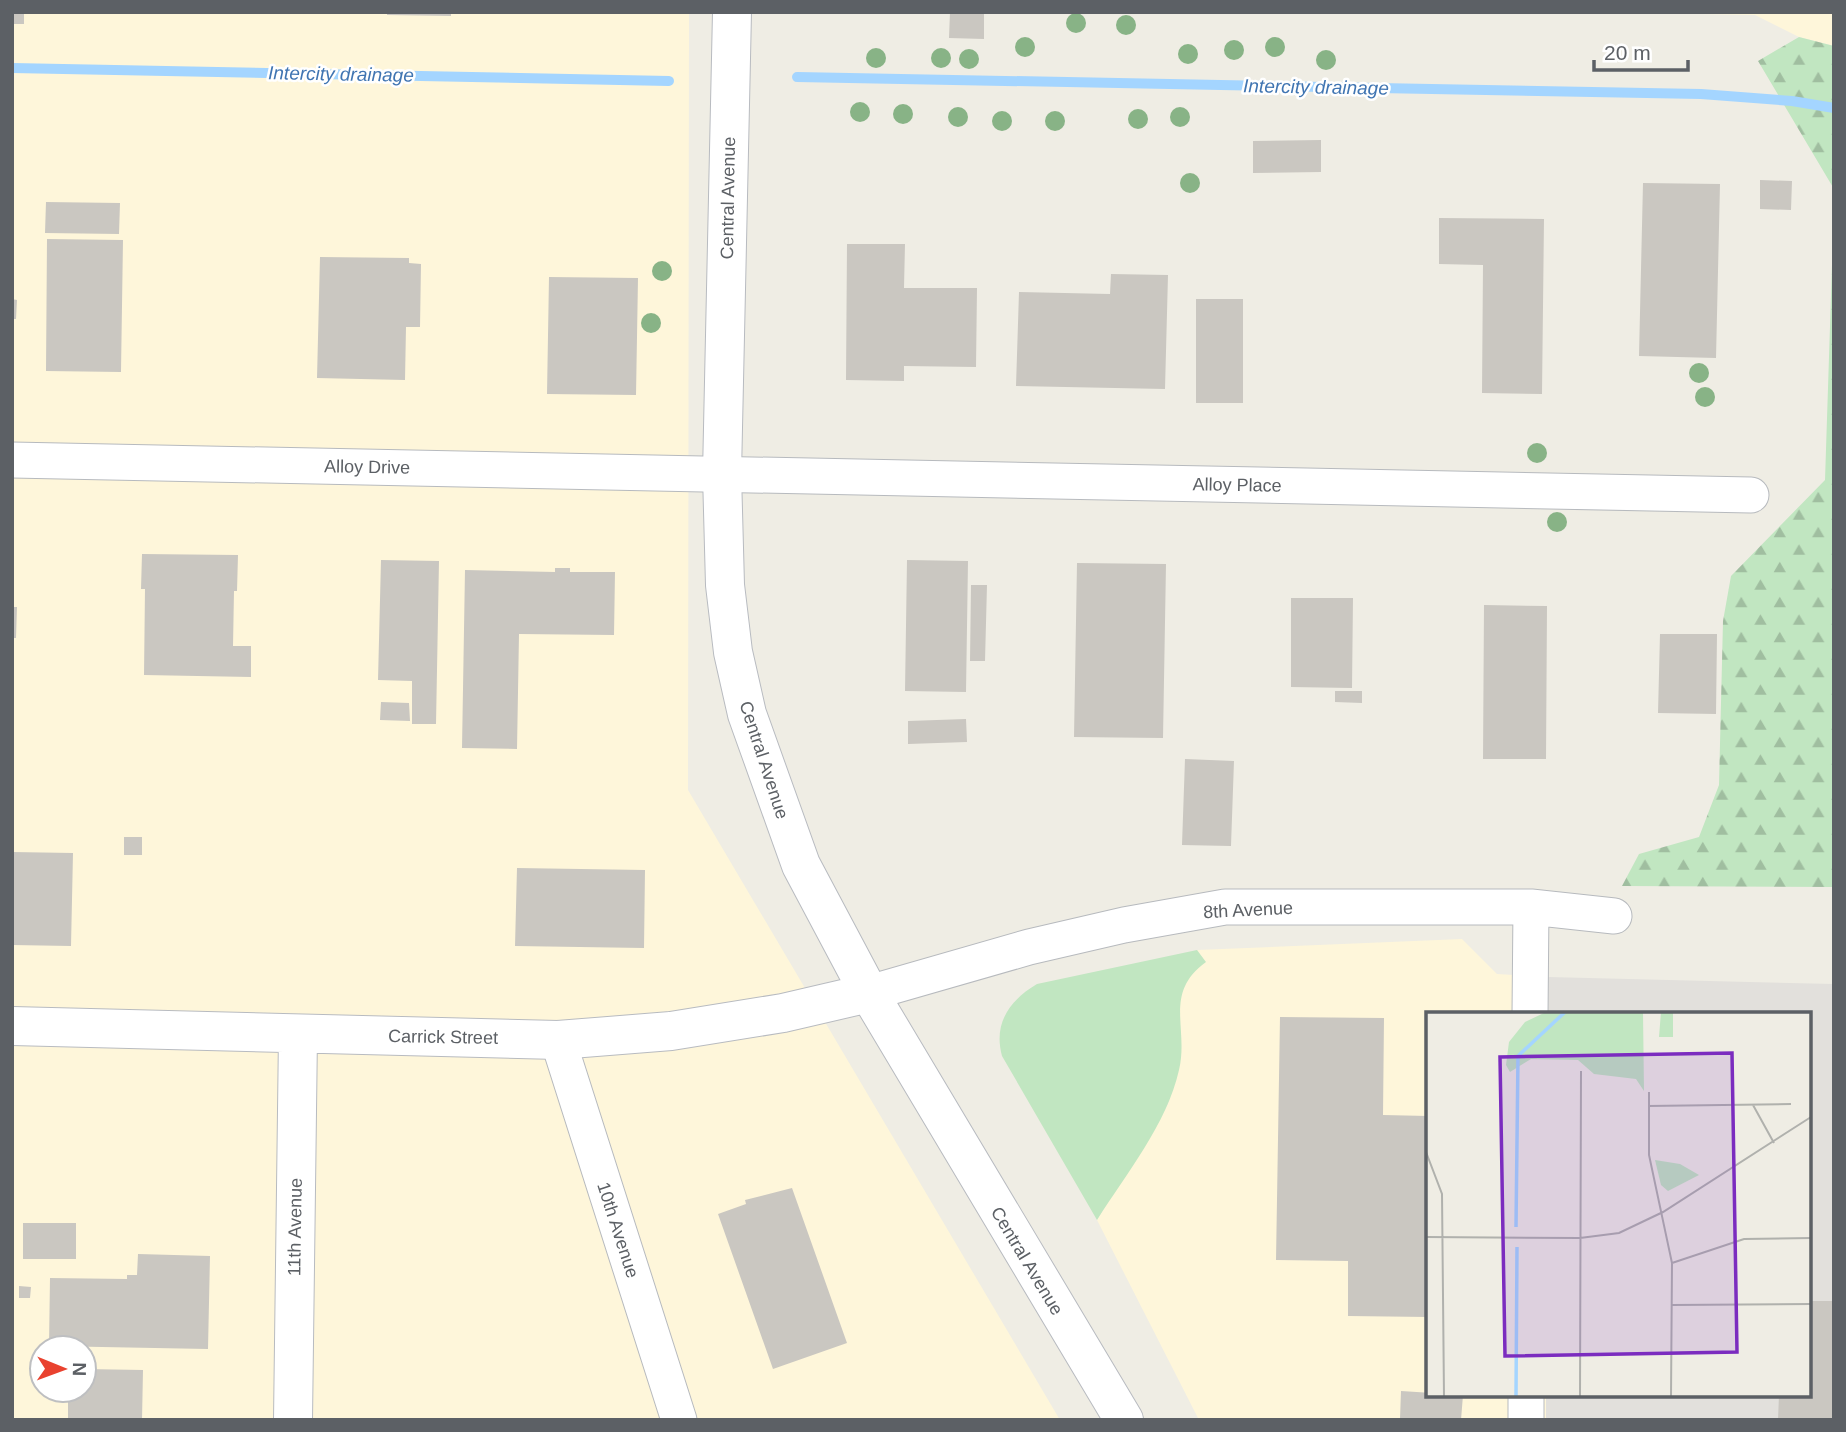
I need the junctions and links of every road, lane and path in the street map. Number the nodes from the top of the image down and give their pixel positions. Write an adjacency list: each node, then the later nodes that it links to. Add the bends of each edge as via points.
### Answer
1 (732, 12): 3 (main road, Central Avenue)
2 (12, 460): 3 (street, Alloy Drive)
3 (722, 474): 4 (street, Alloy Place); 7 (main road, Central Avenue, via 725,584 747,715 801,865)
4 (1751, 495)
5 (1531, 907): 6 (street, 8th Avenue); 7 (street, 8th Avenue, via 1225,907 1029,947); 8 (street)
6 (1614, 916)
7 (869, 993): 11 (main road, Carrick Street, via 671,1031); 15 (main road, Central Avenue)
8 (1530, 1012)
9 (12, 1026): 10 (main road, Carrick Street)
10 (298, 1034): 11 (main road, Carrick Street); 13 (main road, 11th Avenue)
11 (558, 1040): 14 (street, 10th Avenue)
12 (1526, 1397): 16 (street)
13 (293, 1420)
14 (679, 1420)
15 (1124, 1420)
16 (1526, 1420)

